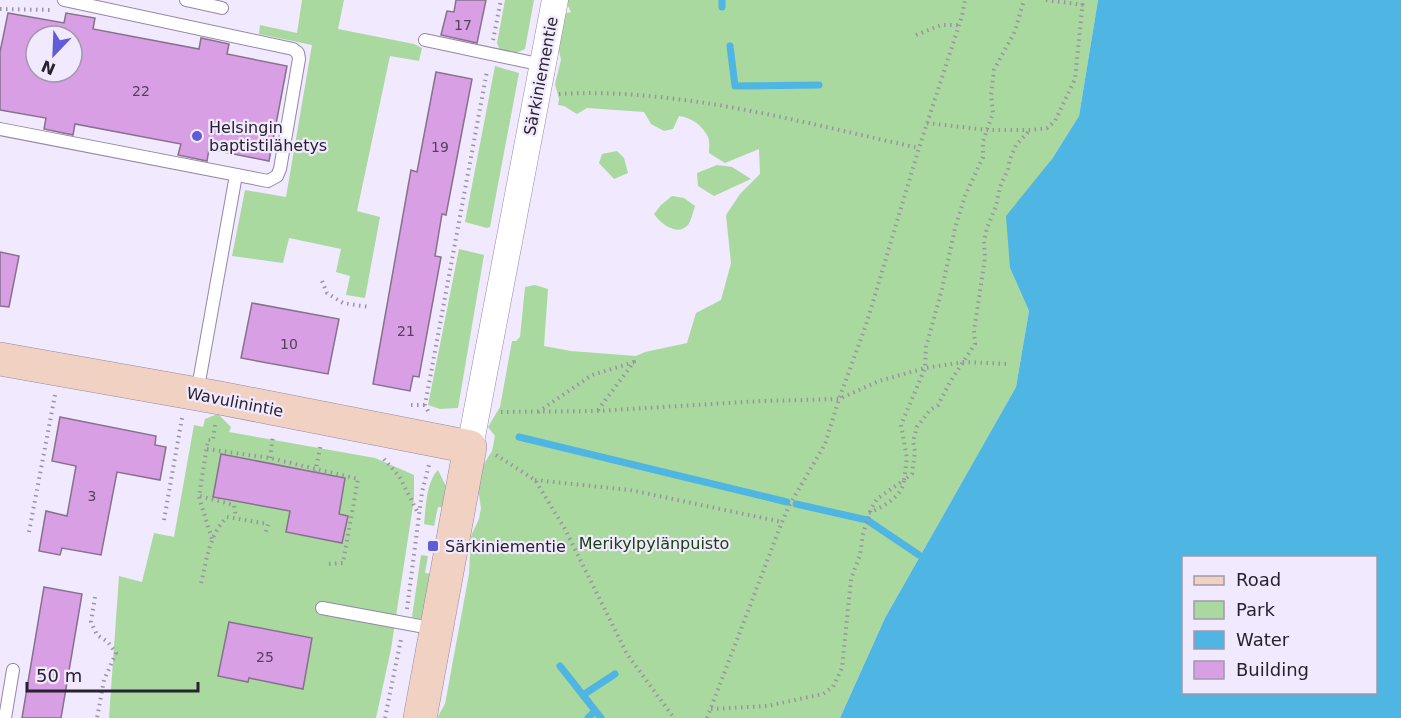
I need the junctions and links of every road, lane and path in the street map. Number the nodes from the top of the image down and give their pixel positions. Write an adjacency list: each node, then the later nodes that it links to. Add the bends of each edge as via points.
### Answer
1 (64, 0): 21 (lane, via 298,53 277,176 268,181)
2 (186, 0): 9 (lane)
3 (501, 0): 13 (path)
4 (555, 0): 14 (street, Särkiniementie)
5 (965, 0): 10 (path)
6 (1024, 0): 18 (path, via 1015,31 994,70 993,113)
7 (1046, 0): 8 (path)
8 (1083, 2): 19 (path, via 1075,79 1055,121 1047,128)
9 (222, 8)
10 (959, 25): 11 (path, via 941,25); 16 (path)
11 (916, 35)
12 (425, 40): 13 (lane)
13 (490, 54): 14 (lane); 34 (path, via 425,405)
14 (543, 65): 15 (street, Särkiniementie)
15 (537, 96): 20 (path, via 581,93 670,98); 31 (street, Särkiniementie)
16 (927, 123): 18 (path); 20 (path)
17 (0, 129): 21 (lane)
18 (988, 130): 19 (path); 27 (path, via 983,157 955,228 926,346)
19 (1029, 130): 25 (path, via 1016,145 987,228 976,339)
20 (920, 148): 29 (path)
21 (236, 175): 30 (lane)
22 (322, 281): 23 (path, via 327,293 343,303)
23 (369, 308)
24 (0, 359): 28 (street, Wavulinintie)
25 (964, 362): 26 (path); 27 (path); 44 (path, via 938,405 917,427 912,474)
26 (1008, 364)
27 (925, 368): 29 (path, via 879,381); 44 (path, via 901,425 907,458)
28 (60, 370): 30 (street, Wavulinintie); 51 (path)
29 (839, 399): 32 (path); 50 (path, via 825,444)
30 (199, 408): 37 (street, Wavulinintie); 38 (path, via 213,440 208,440); 49 (path)
31 (477, 411): 33 (path); 37 (street, Särkiniementie)
32 (597, 411): 33 (path); 33 (path, via 634,362 592,375)
33 (537, 412)
34 (431, 420)
35 (274, 429): 39 (path)
36 (322, 439): 42 (path)
37 (470, 447): 43 (path, via 495,454); 59 (street, Särkiniementie)
38 (207, 449): 39 (path); 45 (path)
39 (270, 458): 42 (path)
40 (384, 458): 47 (path, via 399,476)
41 (429, 462): 47 (path)
42 (316, 470): 54 (path, via 358,479 343,563)
43 (535, 480): 50 (path, via 630,490); 66 (path, via 565,529 627,654)
44 (904, 480): 46 (path, via 877,499); 46 (path, via 896,497)
45 (199, 496): 48 (path, via 234,505); 53 (path)
46 (869, 513): 61 (path, via 851,579 842,668 833,687 823,694 767,706)
47 (419, 514): 58 (path)
48 (236, 517): 52 (path, via 268,524); 53 (path, via 227,517)
49 (164, 520)
50 (782, 522): 61 (path)
51 (29, 532)
52 (265, 536)
53 (212, 539): 55 (path)
54 (326, 564)
55 (201, 583)
56 (95, 597): 63 (path, via 92,622 97,635 116,653 104,680)
57 (322, 608): 58 (lane)
58 (405, 623): 59 (lane); 64 (path)
59 (438, 629): 65 (street, Särkiniementie)
60 (13, 670): 62 (lane)
61 (711, 709): 67 (path)
62 (5, 718)
63 (97, 718)
64 (384, 718)
65 (420, 718)
66 (674, 718)
67 (707, 718)

